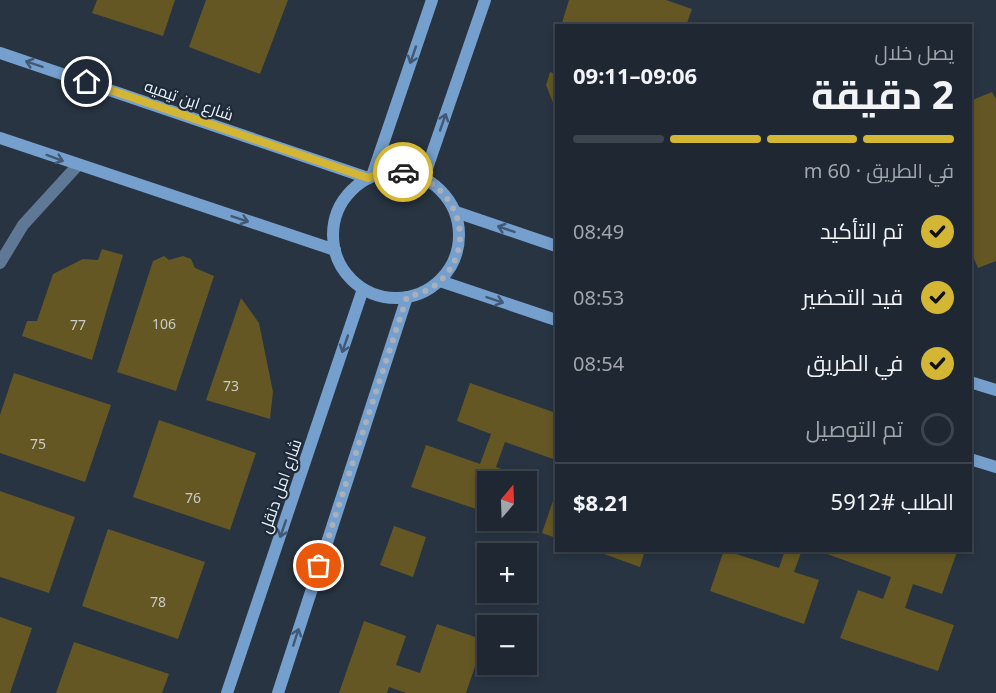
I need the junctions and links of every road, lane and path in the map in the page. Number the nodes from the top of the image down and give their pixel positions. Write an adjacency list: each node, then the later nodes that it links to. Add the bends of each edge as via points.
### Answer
1 (432, 0): 6 (street, one-way to 6)
2 (485, 0): 7 (street, one-way to 2)
3 (0, 53): 6 (street, شارع ابن تيميه, one-way to 3)
4 (0, 138): 5 (street, one-way to 5)
5 (77, 166): 10 (street, one-way to 10); 11 (street, via 23,225)
6 (370, 177): 7 (street, via 398,171); 10 (street, via 342,201 333,233)
7 (424, 177): 8 (street, via 437,186)
8 (456, 212): 9 (street, one-way to 8); 12 (street, via 460,227 456,257)
9 (555, 246)
10 (334, 250): 13 (street, via 344,270)
11 (0, 263)
12 (440, 281): 14 (street); 15 (street, one-way to 15)
13 (363, 289): 14 (street, via 382,296); 20 (street, شارع امل دنقل, one-way to 20)
14 (407, 297): 21 (street, one-way to 14)
15 (555, 321)
16 (972, 383): 17 (street)
17 (996, 390)
18 (972, 460): 19 (street)
19 (996, 467)
20 (227, 693)
21 (278, 693)

